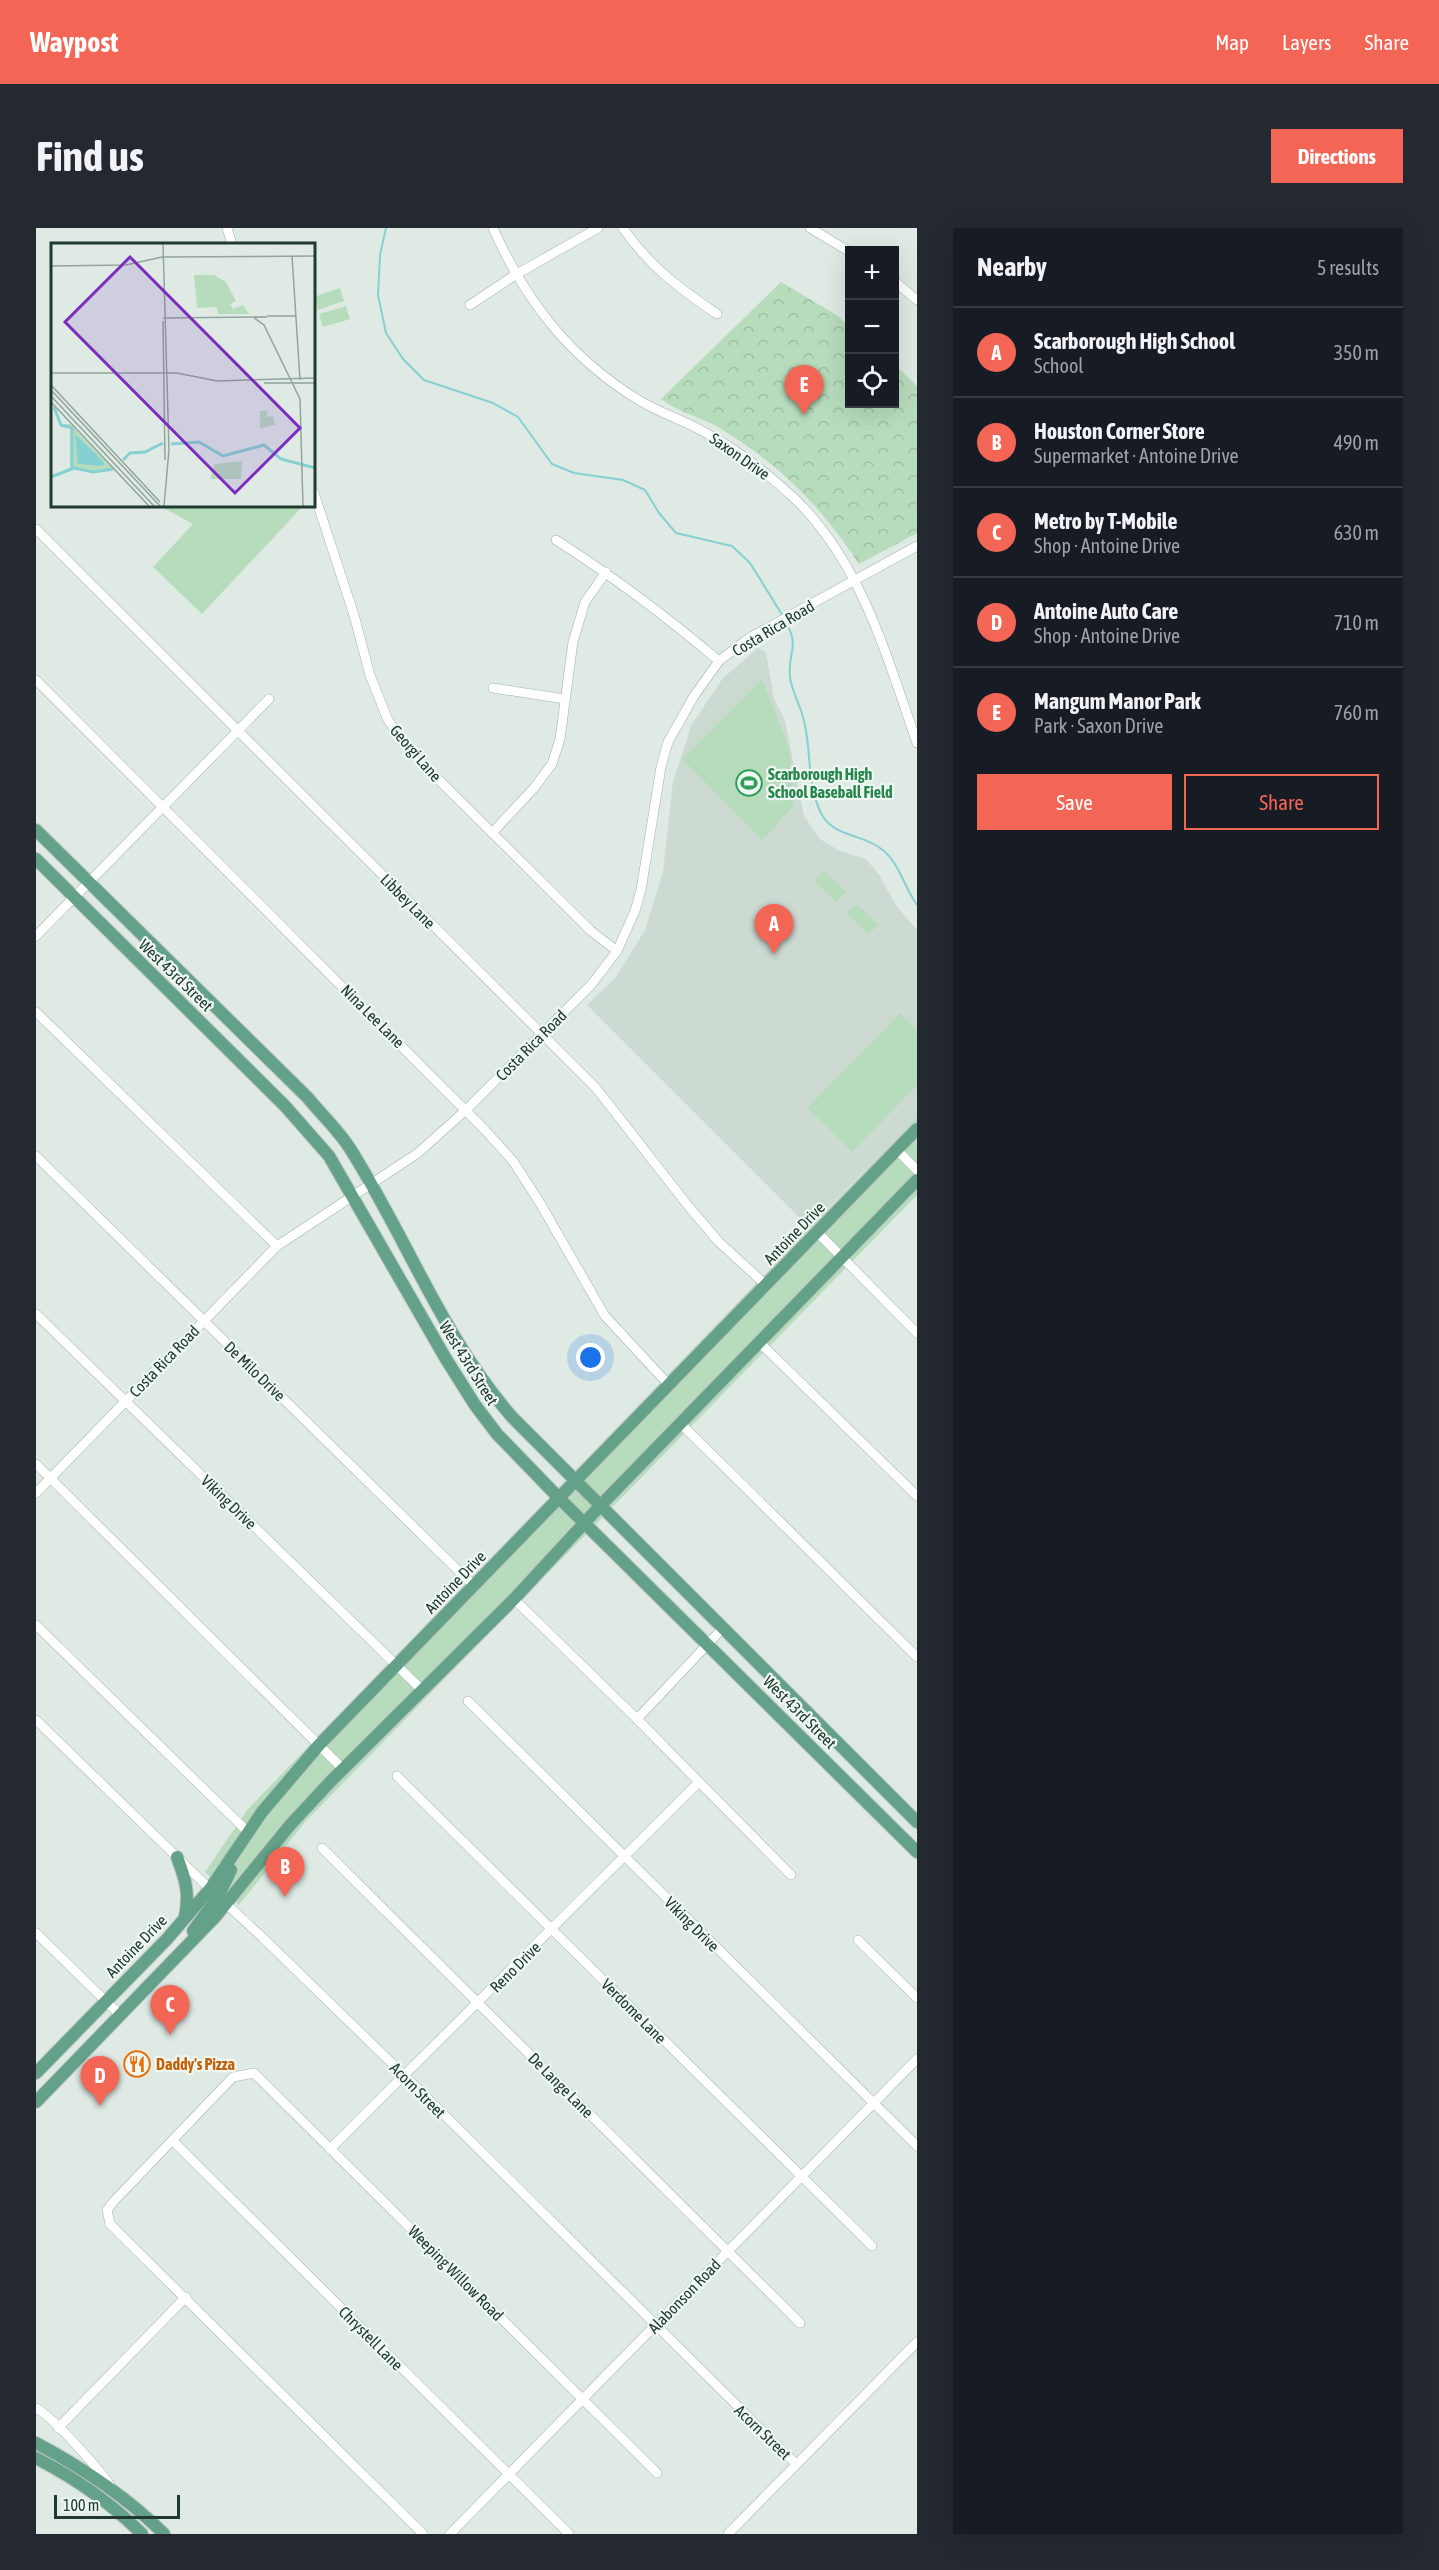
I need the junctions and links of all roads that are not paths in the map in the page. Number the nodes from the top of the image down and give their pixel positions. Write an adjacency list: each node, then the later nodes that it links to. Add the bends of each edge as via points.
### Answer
1 (227, 228): 6 (street)
2 (493, 228): 8 (street, Saxon Drive)
3 (598, 228): 8 (street)
4 (623, 228): 12 (street, via 650,263)
5 (810, 228): 7 (street)
6 (232, 243)
7 (845, 250)
8 (515, 275): 11 (street); 18 (street, Saxon Drive, via 555,330 599,373 637,400 736,451 795,499 822,530)
9 (899, 285): 10 (street)
10 (917, 300)
11 (470, 305)
12 (717, 314)
13 (315, 496): 28 (street, Georgi Lane, via 387,718 419,760)
14 (36, 529): 24 (street, Libbey Lane)
15 (556, 540): 17 (street)
16 (917, 546): 18 (street, Costa Rica Road)
17 (606, 572): 19 (street); 23 (street, via 585,602 573,642)
18 (855, 581): 19 (street, Costa Rica Road, via 749,638); 25 (street, Saxon Drive)
19 (719, 661): 33 (street, Costa Rica Road, via 668,742 641,890)
20 (36, 680): 26 (street, Nina Lee Lane)
21 (493, 688): 23 (street)
22 (269, 699): 24 (street)
23 (565, 699): 28 (street, via 552,764)
24 (238, 731): 26 (street); 36 (street, Libbey Lane)
25 (917, 743)
26 (163, 806): 30 (street); 38 (street, Nina Lee Lane)
27 (36, 830): 30 (main road, West 43rd Street)
28 (492, 833): 33 (street, Georgi Lane, via 591,931)
29 (36, 859): 31 (main road, West 43rd Street)
30 (89, 882): 31 (street); 35 (main road, West 43rd Street)
31 (73, 897): 32 (street); 37 (main road, West 43rd Street)
32 (36, 936)
33 (617, 951): 36 (street, Costa Rica Road, via 591,985)
34 (36, 1011): 47 (street)
35 (241, 1033): 37 (main road); 44 (main road, West 43rd Street, via 308,1098 348,1145)
36 (542, 1034): 38 (street, Costa Rica Road); 49 (street, Libbey Lane, via 596,1088 719,1242)
37 (227, 1048): 45 (main road, West 43rd Street, via 311,1134)
38 (466, 1110): 44 (street, Costa Rica Road, via 418,1153); 56 (street, Nina Lee Lane, via 513,1161 605,1317)
39 (917, 1129): 40 (main road, Antoine Drive)
40 (897, 1150): 42 (street); 46 (main road, Antoine Drive)
41 (36, 1156): 51 (street, De Milo Drive)
42 (917, 1170)
43 (917, 1180): 48 (main road, Antoine Drive)
44 (370, 1183): 45 (street, Costa Rica Road); 54 (main road, West 43rd Street)
45 (352, 1195): 47 (street, Costa Rica Road); 55 (main road, West 43rd Street)
46 (817, 1232): 48 (street); 49 (main road, Antoine Drive)
47 (277, 1246): 51 (street, Costa Rica Road)
48 (842, 1257): 52 (street); 53 (main road, Antoine Drive)
49 (766, 1285): 56 (main road, Antoine Drive)
50 (36, 1314): 57 (street, Viking Drive)
51 (204, 1321): 57 (street, Costa Rica Road); 67 (street, De Milo Drive)
52 (917, 1333)
53 (759, 1342): 58 (main road, Antoine Drive); 63 (street)
54 (461, 1350): 55 (main road); 61 (main road, West 43rd Street, via 512,1418)
55 (446, 1359): 64 (main road, West 43rd Street, via 497,1434)
56 (669, 1385): 61 (main road, Antoine Drive)
57 (125, 1401): 60 (street, Costa Rica Road); 73 (street, Viking Drive)
58 (680, 1424): 65 (main road, Antoine Drive); 72 (street)
59 (36, 1464): 60 (street)
60 (51, 1478): 62 (street, Costa Rica Road); 79 (street)
61 (575, 1481): 64 (main road, Antoine Drive); 65 (main road, West 43rd Street)
62 (36, 1493)
63 (917, 1496)
64 (559, 1498): 66 (main road, West 43rd Street); 67 (main road, Antoine Drive)
65 (600, 1506): 66 (main road, Antoine Drive); 70 (main road, West 43rd Street)
66 (584, 1522): 68 (main road, Antoine Drive); 71 (main road, West 43rd Street)
67 (474, 1586): 73 (main road, Antoine Drive)
68 (514, 1599): 74 (main road, Antoine Drive); 76 (street)
69 (36, 1625): 85 (street)
70 (722, 1629): 71 (street); 78 (main road, West 43rd Street)
71 (707, 1644): 76 (street); 80 (main road, West 43rd Street)
72 (917, 1657)
73 (397, 1665): 74 (street, Viking Drive); 79 (main road, Antoine Drive)
74 (422, 1690): 81 (main road, Antoine Drive)
75 (468, 1701): 88 (street, Viking Drive)
76 (637, 1719): 83 (street)
77 (36, 1721): 89 (street, Acorn Street)
78 (827, 1735): 80 (main road); 84 (main road, West 43rd Street)
79 (319, 1745): 81 (street); 85 (main road, Antoine Drive)
80 (813, 1749): 87 (main road, West 43rd Street)
81 (343, 1769): 91 (main road, Antoine Drive)
82 (397, 1776): 93 (street, Verdome Lane)
83 (698, 1783): 88 (street, Reno Drive); 90 (street)
84 (917, 1822)
85 (248, 1832): 91 (main road, Antoine Drive, via 232,1857 231,1870)
86 (322, 1848): 98 (street, De Lange Lane)
87 (917, 1852)
88 (623, 1856): 93 (street, Reno Drive); 104 (street, Viking Drive)
89 (177, 1857): 91 (street, Acorn Street); 92 (main road, via 187,1882)
90 (791, 1875)
91 (218, 1897): 92 (main road, Antoine Drive); 99 (main road, Antoine Drive, via 183,1951); 102 (street, Acorn Street)
92 (184, 1919): 97 (main road, Antoine Drive)
93 (552, 1930): 98 (street, Reno Drive); 108 (street, Verdome Lane)
94 (36, 1933): 97 (street)
95 (858, 1940): 96 (street)
96 (917, 1998)
97 (106, 2001): 99 (street); 101 (main road, Antoine Drive)
98 (479, 2004): 102 (street, Reno Drive); 110 (street, De Lange Lane)
99 (120, 2015): 103 (main road, Antoine Drive)
100 (917, 2059): 104 (street, Alabonson Road)
101 (36, 2073)
102 (405, 2076): 107 (street, Reno Drive); 113 (street, Acorn Street)
103 (36, 2102)
104 (874, 2103): 106 (street, Viking Drive); 108 (street, Alabonson Road)
105 (173, 2141): 107 (street, Weeping Willow Road, via 233,2077 254,2073); 111 (street, via 107,2210 110,2224); 122 (street, Chrystell Lane)
106 (917, 2146)
107 (330, 2149): 115 (street, Weeping Willow Road)
108 (801, 2176): 109 (street, Verdome Lane); 110 (street, Alabonson Road)
109 (872, 2246)
110 (728, 2252): 112 (street, De Lange Lane); 113 (street, Alabonson Road)
111 (186, 2297): 117 (street); 128 (street)
112 (800, 2323)
113 (655, 2326): 115 (street, Alabonson Road); 120 (street, Acorn Street)
114 (917, 2342): 120 (street)
115 (582, 2399): 121 (street, Weeping Willow Road); 122 (street, Alabonson Road)
116 (36, 2408): 117 (street)
117 (58, 2428): 123 (street)
118 (36, 2444): 123 (main road)
119 (36, 2458): 125 (main road, via 62,2471)
120 (796, 2464): 131 (street)
121 (657, 2473)
122 (509, 2475): 129 (street, Alabonson Road); 130 (street, Chrystell Lane)
123 (113, 2490): 124 (main road)
124 (127, 2501): 125 (main road); 127 (main road)
125 (119, 2511): 126 (main road)
126 (142, 2534)
127 (164, 2534)
128 (423, 2534)
129 (450, 2534)
130 (568, 2534)
131 (728, 2534)

